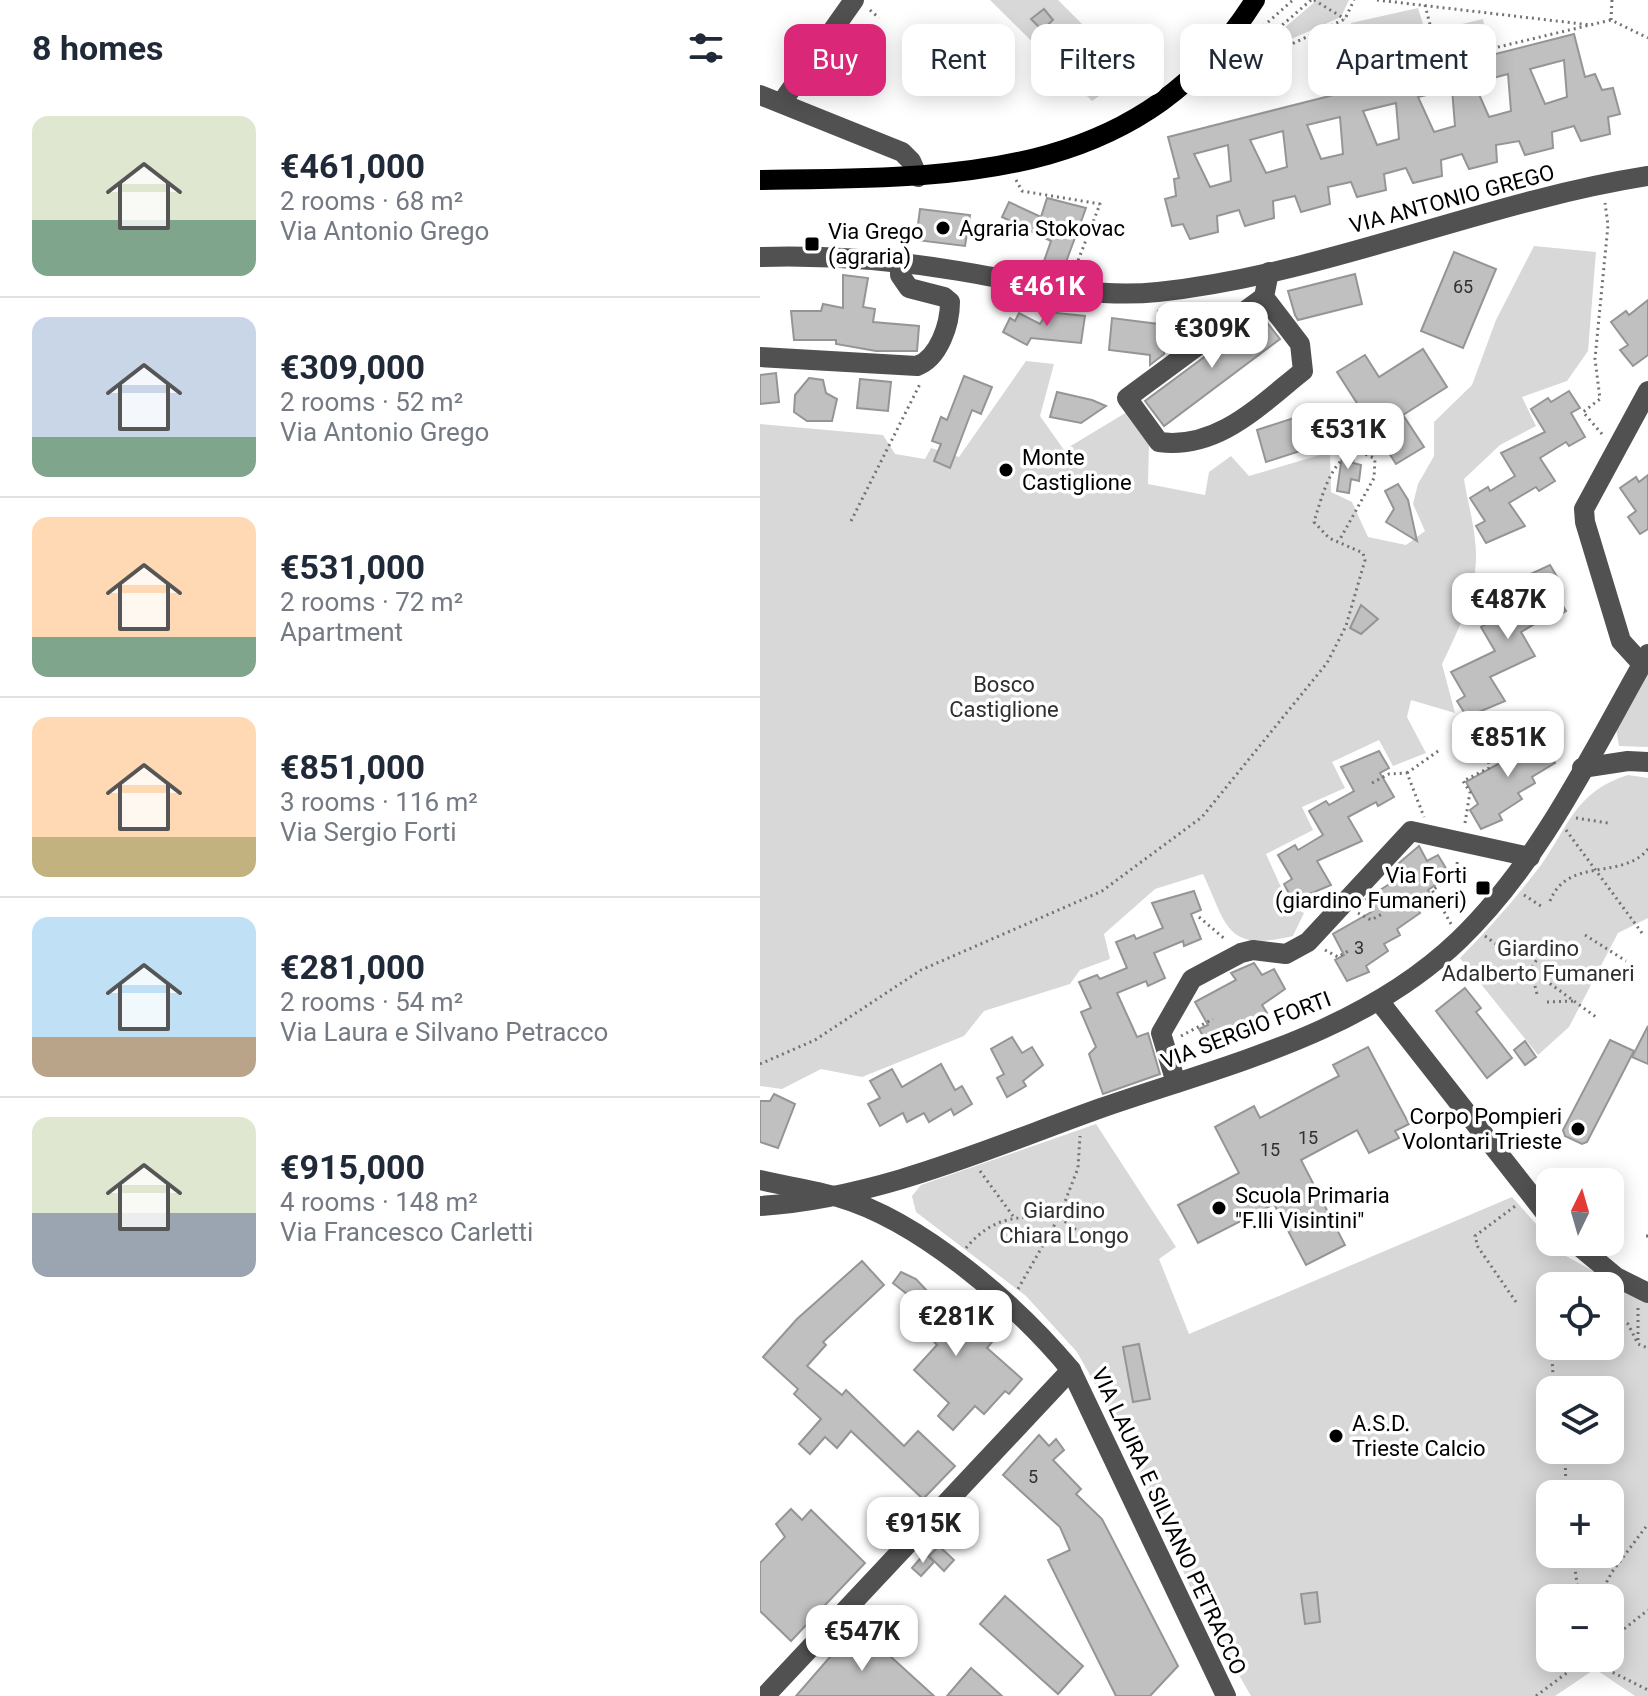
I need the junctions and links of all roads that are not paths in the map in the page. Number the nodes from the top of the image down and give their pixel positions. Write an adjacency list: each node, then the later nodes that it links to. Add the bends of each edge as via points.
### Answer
1 (854, 0): 4 (street)
2 (1255, 0): 6 (main road, via 1209,62 1177,88 1091,139 1013,166)
3 (760, 95): 4 (street)
4 (782, 102): 6 (street, via 902,152)
5 (1648, 176): 10 (street, VIA ANTONIO GREGO)
6 (918, 177): 7 (main road)
7 (760, 180)
8 (760, 257): 9 (street, VIA ANTONIO GREGO)
9 (900, 262): 10 (street, VIA ANTONIO GREGO, via 1116,294 1172,290); 12 (street, via 900,275 909,288 950,302 938,346 926,363)
10 (1269, 272): 11 (street)
11 (1264, 297): 11 (street, via 1127,398 1159,442 1191,441 1233,427 1303,371 1300,344)
12 (760, 357)
13 (1648, 391): 14 (street, VIA SERGIO FORTI, via 1584,509 1621,641)
14 (1645, 659): 16 (street, VIA SERGIO FORTI)
15 (1648, 762): 16 (street)
16 (1582, 768): 17 (street, VIA SERGIO FORTI)
17 (1530, 857): 18 (street, VIA SERGIO FORTI, via 1459,939); 19 (street, via 1411,831 1308,942 1286,954 1241,953 1192,979 1161,1033)
18 (1379, 1001): 19 (street, VIA SERGIO FORTI, via 1301,1039); 22 (street)
19 (1176, 1083): 21 (street, VIA SERGIO FORTI, via 970,1157)
20 (760, 1180): 21 (street)
21 (839, 1197): 23 (street, VIA SERGIO FORTI); 26 (street, VIA LAURA E SILVANO PETRACCO, via 956,1260 1041,1334)
22 (1536, 1202)
23 (760, 1206)
24 (1591, 1256): 25 (street)
25 (1644, 1298)
26 (1071, 1370): 27 (street); 28 (street, VIA LAURA E SILVANO PETRACCO)
27 (765, 1696)
28 (1226, 1696)

